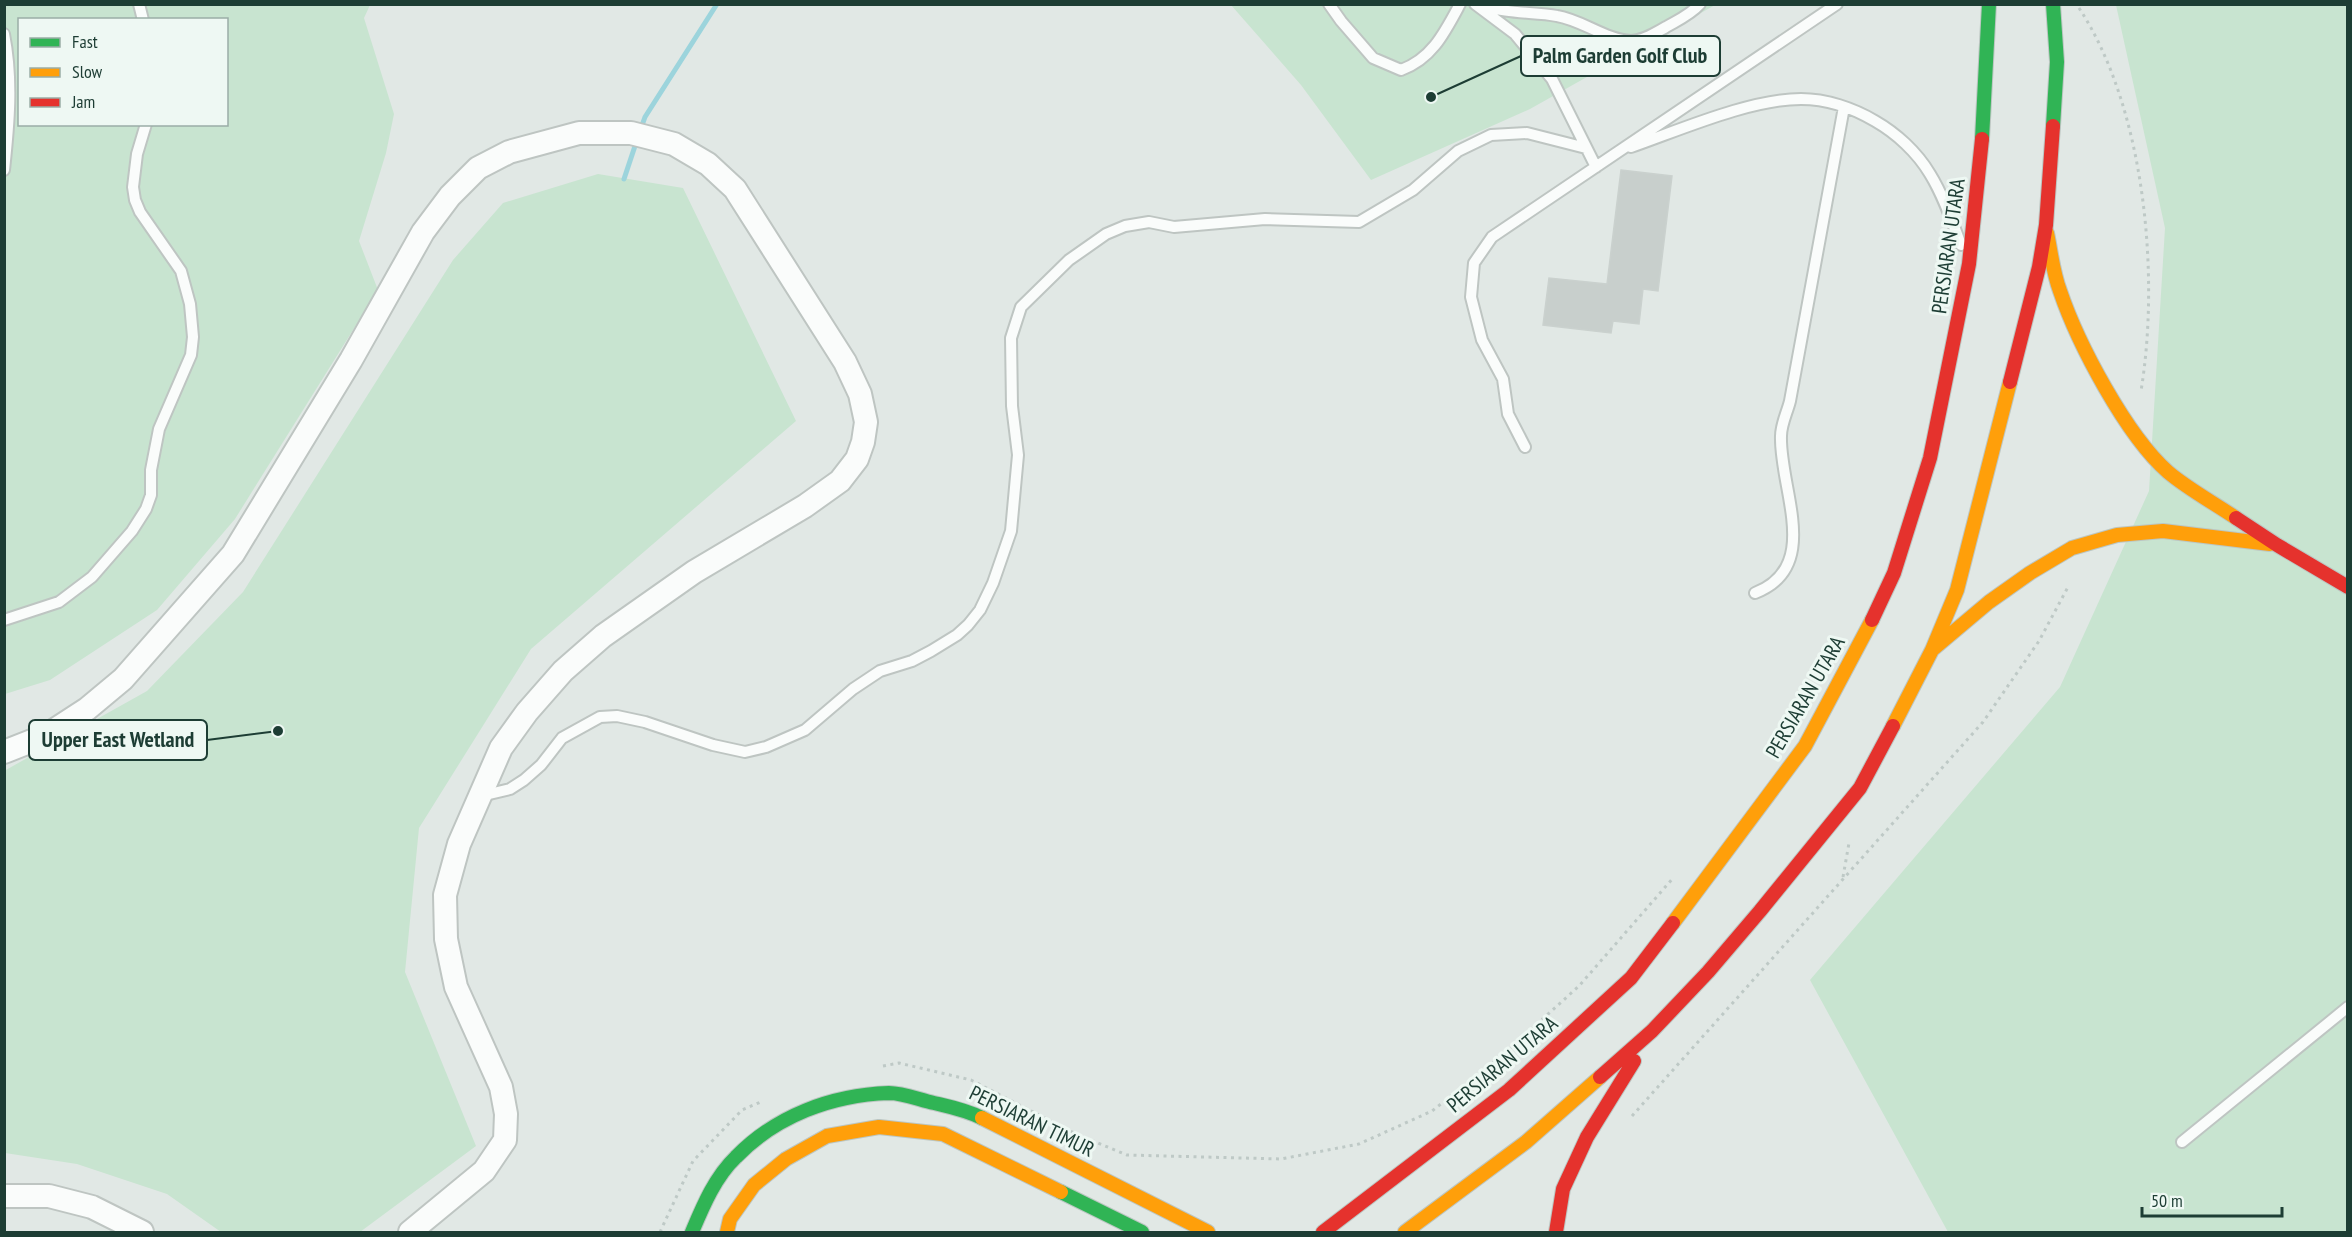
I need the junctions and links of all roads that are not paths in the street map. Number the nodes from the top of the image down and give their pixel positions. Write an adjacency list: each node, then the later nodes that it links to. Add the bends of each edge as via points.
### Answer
1 (1329, 4): 2 (lane, via 1372,58 1401,70 1424,59 1448,29)
2 (1460, 4)
3 (1475, 4): 12 (lane, via 1515,34 1552,79)
4 (1484, 4): 5 (lane, via 1496,9 1558,16 1632,41 1650,36)
5 (1700, 4)
6 (1837, 4): 13 (lane)
7 (1989, 4): 17 (main road, PERSIARAN UTARA, via 1984,115)
8 (2053, 4): 16 (main road, via 2057,62)
9 (4, 33): 15 (lane, via 10,65)
10 (1844, 107): 13 (lane, via 1802,99 1763,103); 17 (lane, via 1889,129 1911,149 1930,174); 21 (lane, via 1790,401 1780,436 1793,547 1778,580)
11 (145, 126): 22 (lane, via 137,154 135,200 181,272 190,304 193,337 191,355 159,429 151,470 151,495 132,531 92,577 59,602)
12 (1586, 148): 14 (lane); 25 (lane, via 1527,133 1491,135 1458,151 1413,190 1359,222 1265,219 1174,227 1149,222 1106,234 1069,260 1021,307 1011,338 1012,406 1018,455 1011,531 980,610 957,635 912,661 880,671 805,730 766,747 745,752 645,722 600,717 562,738 524,780 510,789)
13 (1617, 152): 14 (lane)
14 (1596, 166): 18 (lane, via 1492,237 1474,263 1471,297 1482,340 1503,379 1508,414)
15 (4, 170)
16 (2046, 225): 19 (main road, via 2054,272 2069,315 2138,438 2168,472); 23 (main road, via 2039,267 1957,590)
17 (1969, 264): 36 (main road, PERSIARAN UTARA, via 1930,458 1894,573 1866,634 1805,746 1631,978 1509,1090)
18 (1526, 447)
19 (2277, 545): 20 (main road); 23 (main road, via 2163,531 2118,535 2072,548 1989,602)
20 (2348, 587)
21 (1755, 593)
22 (4, 620)
23 (1932, 650): 27 (main road, via 1860,788 1745,928)
24 (4, 752): 25 (street, via 47,735 123,679 233,554 351,360 423,232 478,168 509,152 579,133 631,133 674,144 708,164 735,189 845,362 860,394 866,422 863,442 857,459 840,481 694,572 603,636 562,671 501,748)
25 (480, 796): 32 (street, via 459,844 445,895 446,939 456,987 501,1087 505,1140 484,1171)
26 (2348, 1008): 28 (lane)
27 (1652, 1031): 37 (main road, via 1526,1142); 38 (main road, via 1587,1137 1563,1189)
28 (2182, 1142)
29 (4, 1196): 31 (street, via 49,1196 92,1207)
30 (1206, 1231): 33 (main road, PERSIARAN TIMUR, via 966,1110 891,1093 843,1099 796,1112 764,1132 734,1158 707,1197)
31 (142, 1233)
32 (410, 1233)
33 (692, 1233)
34 (727, 1233): 35 (main road, via 730,1219 754,1185 786,1159 827,1136 879,1127 943,1134)
35 (1142, 1233)
36 (1323, 1233)
37 (1405, 1233)
38 (1556, 1233)

